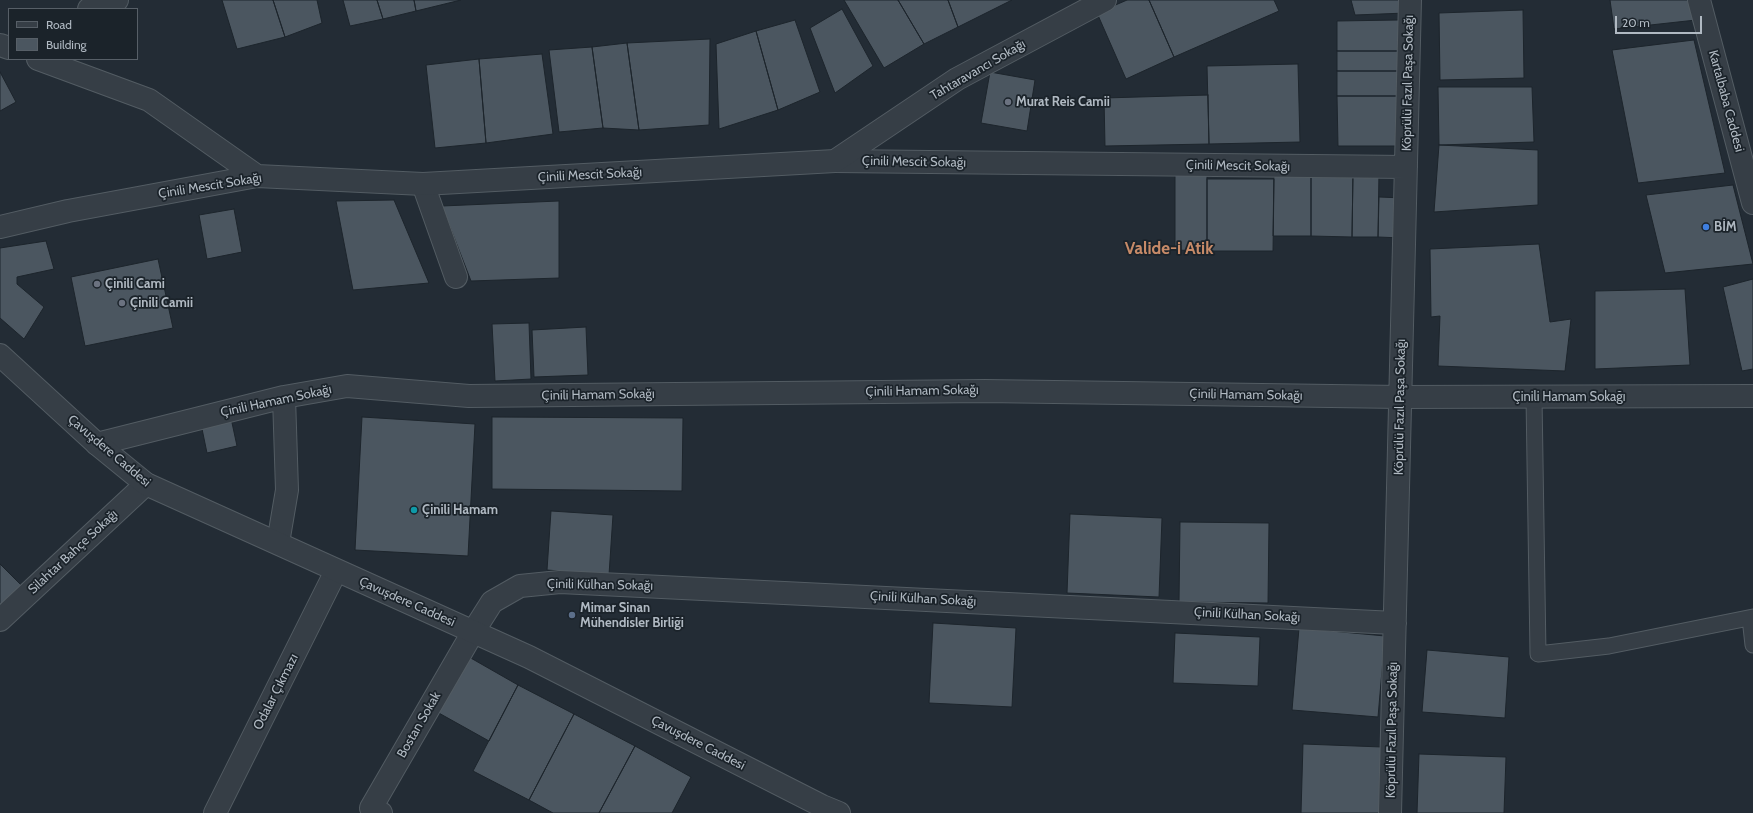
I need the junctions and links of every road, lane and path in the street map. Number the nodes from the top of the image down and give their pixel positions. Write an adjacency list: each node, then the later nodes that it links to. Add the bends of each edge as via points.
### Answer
1 (117, 0): 5 (street)
2 (1105, 0): 7 (street, Tahtaravancı Sokağı, via 957,79)
3 (1410, 0): 8 (street, Köprülü Fazıl Paşa Sokağı)
4 (1699, 0): 11 (street, Kartalbaba Caddesi)
5 (92, 8)
6 (41, 60): 9 (street, via 150,100)
7 (835, 161): 8 (street, Çinili Mescit Sokağı); 10 (street, Çinili Mescit Sokağı)
8 (1406, 167): 17 (street, Köprülü Fazıl Paşa Sokağı)
9 (257, 176): 10 (street, Çinili Mescit Sokağı); 12 (street, Çinili Mescit Sokağı, via 68,211)
10 (423, 184): 13 (street)
11 (1753, 203)
12 (0, 227)
13 (456, 277)
14 (0, 355): 19 (street, Çavuşdere Caddesi)
15 (1753, 396): 18 (street, Çinili Hamam Sokağı)
16 (284, 397): 17 (street, Çinili Hamam Sokağı, via 347,386 469,396 985,390); 19 (street, Çinili Hamam Sokağı); 21 (street, via 286,490)
17 (1400, 397): 18 (street, Çinili Hamam Sokağı); 25 (street, Köprülü Fazıl Paşa Sokağı)
18 (1534, 397): 23 (lane, via 1538,654 1609,646)
19 (97, 444): 20 (street, Çavuşdere Caddesi)
20 (146, 484): 21 (street, Çavuşdere Caddesi); 24 (street, Silahtar Bahçe Sokağı)
21 (278, 544): 22 (street, Çavuşdere Caddesi)
22 (336, 571): 26 (street, Çavuşdere Caddesi); 29 (street, Odalar Çıkmazı)
23 (1751, 618): 27 (lane)
24 (0, 620)
25 (1395, 623): 26 (street, Çinili Külhan Sokağı, via 560,582 520,586 492,602); 31 (street, Köprülü Fazıl Paşa Sokağı)
26 (473, 632): 28 (street, Bostan Sokak); 30 (street, Çavuşdere Caddesi, via 529,657)
27 (1753, 645)
28 (373, 811)
29 (215, 813)
30 (839, 813)
31 (1390, 813)

